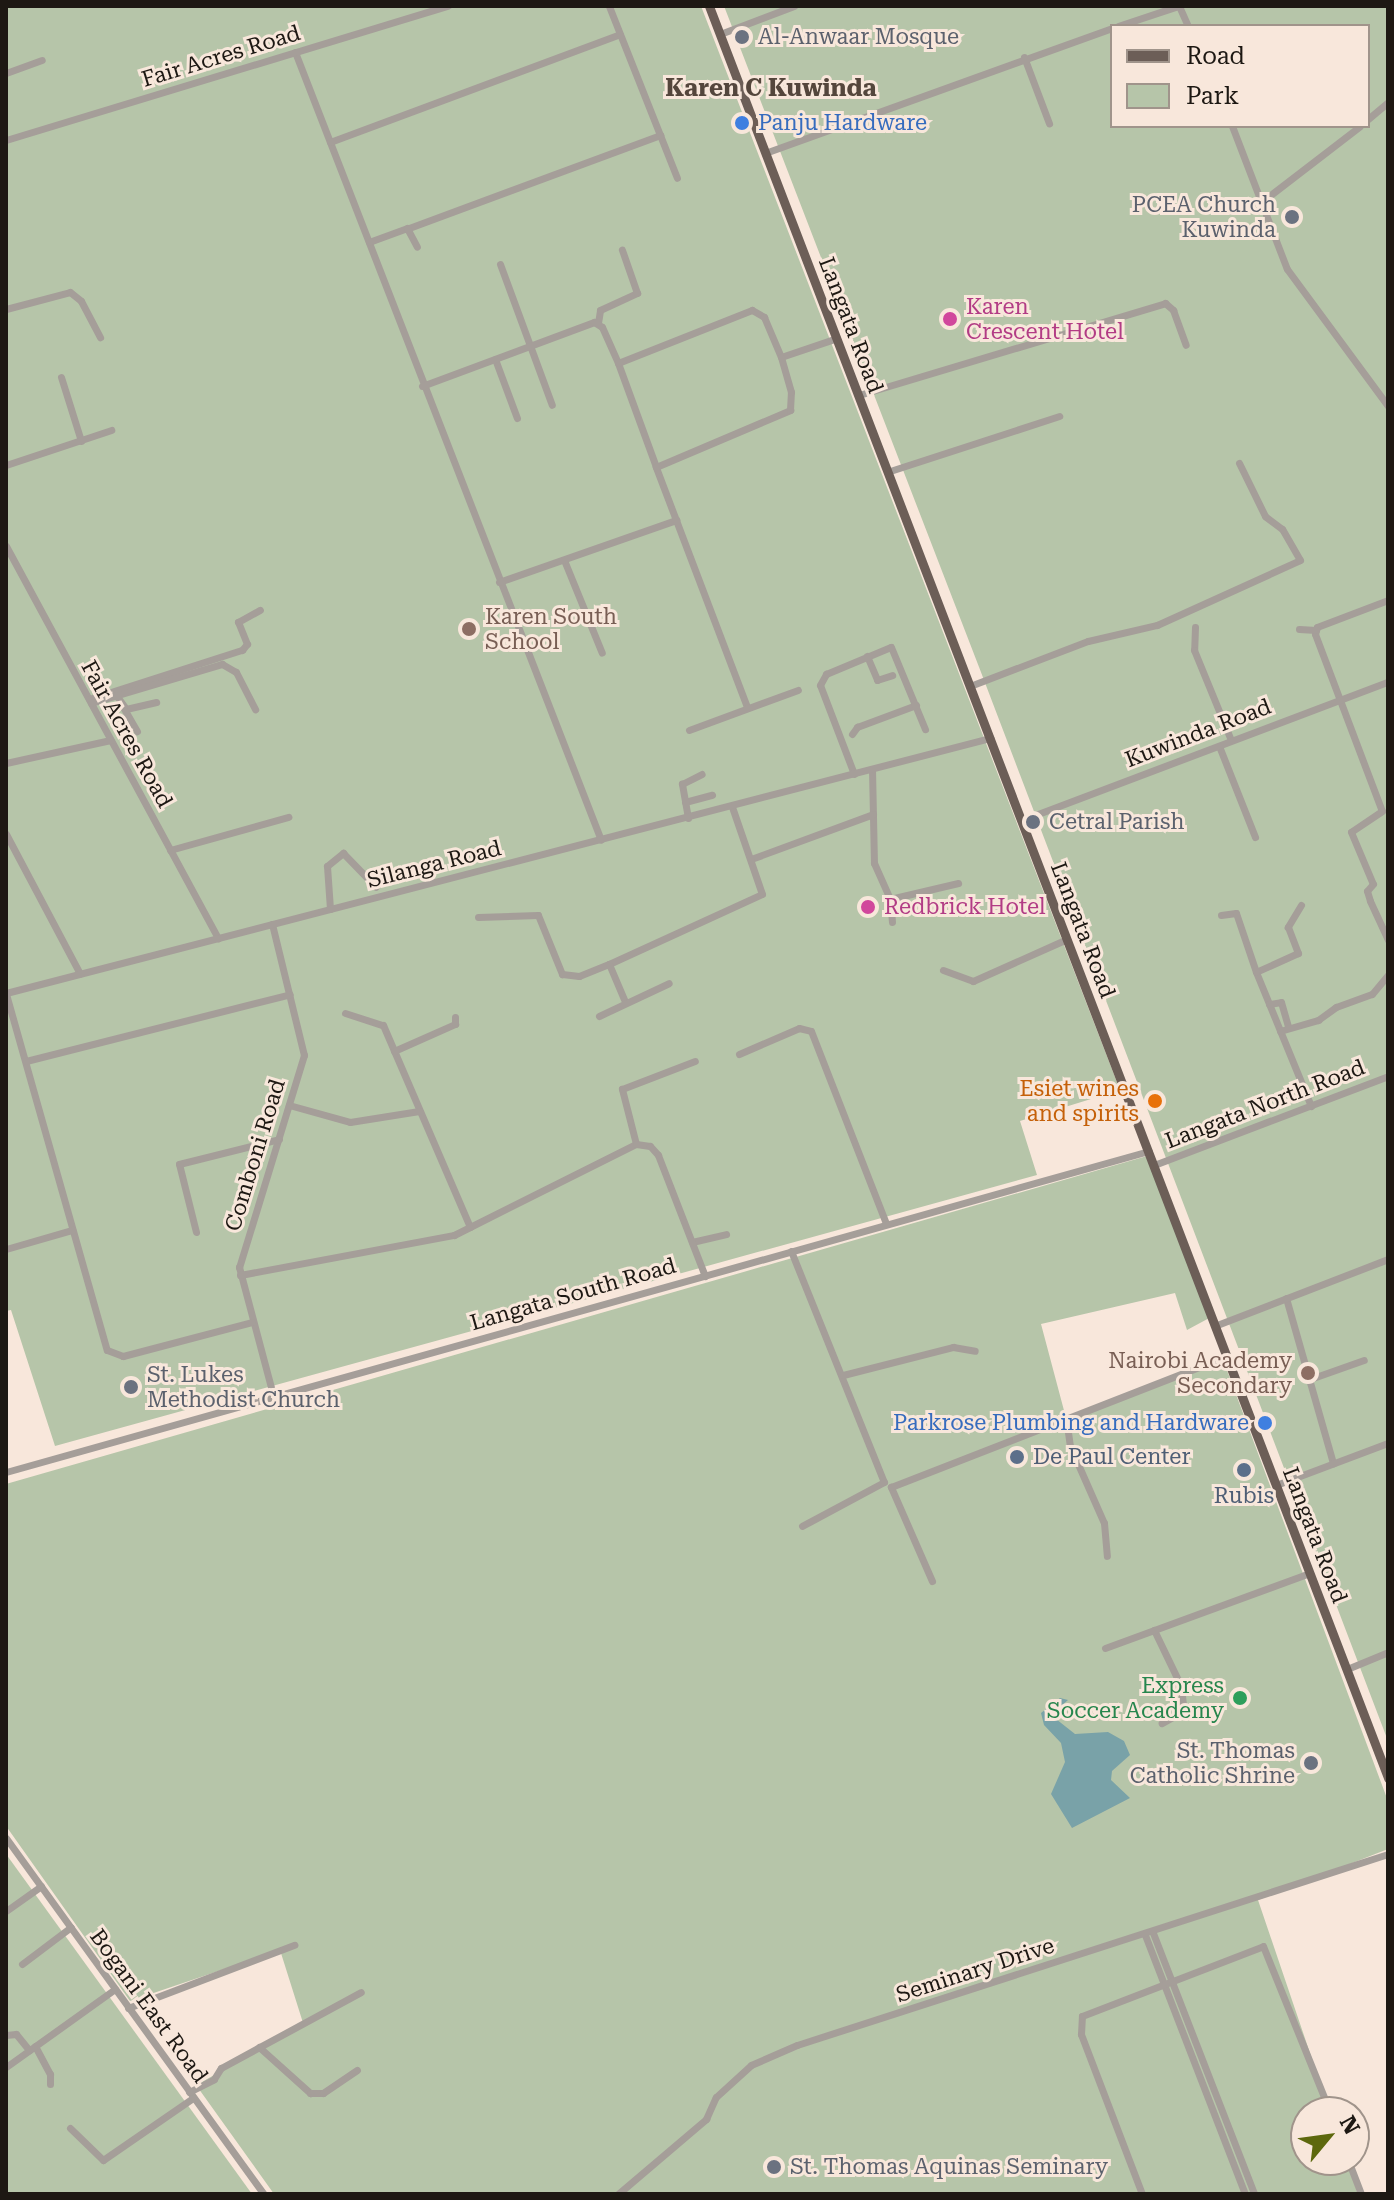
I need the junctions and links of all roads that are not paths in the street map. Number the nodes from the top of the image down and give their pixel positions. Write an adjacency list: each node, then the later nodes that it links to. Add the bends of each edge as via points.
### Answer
1 (609, 6): 9 (street)
2 (709, 6): 10 (main road, Langata Road)
3 (794, 6): 10 (street)
4 (1178, 6): 6 (street); 7 (street)
5 (441, 7): 11 (street, Fair Acres Road)
6 (1124, 24)
7 (1187, 24)
8 (1110, 29): 12 (street)
9 (620, 34): 20 (street); 22 (street)
10 (720, 34): 23 (main road, Langata Road)
11 (295, 52): 21 (street, Fair Acres Road); 22 (street)
12 (1024, 57): 17 (street); 23 (street)
13 (42, 60): 14 (street)
14 (6, 73)
15 (1388, 102): 16 (street)
16 (1370, 117)
17 (1049, 123)
18 (1233, 128): 25 (street)
19 (1357, 128): 25 (street)
20 (660, 135): 24 (street); 26 (street)
21 (6, 140)
22 (330, 142): 27 (street)
23 (765, 153): 34 (main road, Langata Road)
24 (677, 178)
25 (1264, 200): 44 (street, via 1287,269)
26 (409, 228): 27 (street); 28 (street)
27 (369, 242): 41 (street)
28 (417, 247)
29 (622, 250): 32 (street, via 637,293 600,310)
30 (500, 264): 35 (street)
31 (6, 309): 33 (street, via 70,292 81,301)
32 (598, 323): 35 (street); 39 (street)
33 (100, 337)
34 (837, 338): 37 (street); 42 (main road, Langata Road)
35 (531, 344): 38 (street); 43 (street)
36 (1186, 345): 42 (street, via 1173,310 1165,303)
37 (781, 357): 39 (street, via 764,317 752,310); 51 (street, via 790,410)
38 (495, 359): 41 (street); 46 (street)
39 (618, 363): 51 (street)
40 (61, 377): 48 (street)
41 (422, 386): 56 (street)
42 (859, 395): 52 (main road, Langata Road)
43 (552, 405)
44 (1388, 406)
45 (1059, 416): 52 (street)
46 (517, 418)
47 (111, 430): 48 (street)
48 (81, 441): 50 (street)
49 (1239, 463): 66 (street, via 1265,516 1282,529 1300,560 1157,625 1088,641)
50 (6, 465)
51 (656, 467): 53 (street)
52 (890, 471): 66 (main road, Langata Road)
53 (676, 520): 55 (street); 74 (street)
54 (6, 546): 70 (street, Fair Acres Road)
55 (564, 560): 56 (street); 62 (street)
56 (499, 582): 97 (street)
57 (1388, 600): 61 (street)
58 (260, 610): 70 (street, via 238,622 247,644 242,650)
59 (1195, 627): 82 (street, via 1194,650)
60 (1299, 629): 61 (street)
61 (1316, 630): 69 (street)
62 (602, 653)
63 (867, 656): 64 (street, via 877,680); 72 (street, via 887,647 895,650); 87 (street, via 820,682)
64 (892, 675)
65 (1388, 682): 69 (street, Kuwinda Road)
66 (970, 686): 80 (main road, Langata Road)
67 (798, 690): 74 (street)
68 (116, 695): 70 (street); 73 (street); 75 (street, via 222,664 236,672)
69 (1340, 699): 82 (street, Kuwinda Road); 111 (street, via 1382,811 1351,832 1373,884 1367,891 1370,901)
70 (90, 701): 81 (street, Fair Acres Road)
71 (156, 702): 73 (street)
72 (916, 705): 76 (street); 79 (street, via 857,727)
73 (123, 707): 78 (street)
74 (747, 707): 77 (street)
75 (255, 709)
76 (925, 729)
77 (689, 730)
78 (137, 731)
79 (852, 734)
80 (990, 738): 85 (street, Silanga Road); 94 (main road, Langata Road)
81 (111, 740): 84 (street); 98 (street, Fair Acres Road)
82 (1231, 740): 83 (street, Kuwinda Road)
83 (1219, 746): 94 (street, Kuwinda Road); 96 (street)
84 (6, 763)
85 (872, 769): 87 (street, Silanga Road); 91 (street)
86 (702, 774): 89 (street, via 682,782)
87 (854, 774): 90 (street, Silanga Road)
88 (712, 795): 89 (street)
89 (685, 802): 93 (street)
90 (732, 807): 93 (street, Silanga Road); 99 (street)
91 (873, 814): 99 (street); 102 (street, via 874,863)
92 (288, 817): 98 (street)
93 (688, 818): 97 (street, Silanga Road)
94 (1022, 820): 110 (main road, Langata Road)
95 (6, 834): 115 (street)
96 (1255, 837)
97 (601, 840): 104 (street, Silanga Road)
98 (170, 850): 109 (street, Fair Acres Road)
99 (751, 859): 112 (street, via 763,890 759,897)
100 (958, 883): 102 (street)
101 (376, 887): 104 (street, via 343,853 327,866)
102 (890, 899): 107 (street)
103 (1301, 905): 114 (street, via 1288,927 1298,953)
104 (330, 909): 108 (street, Silanga Road)
105 (1221, 915): 114 (street, via 1236,913)
106 (478, 917): 112 (street, via 538,915 557,966 568,977)
107 (892, 922)
108 (272, 924): 109 (street, Silanga Road); 119 (street, Comboni Road)
109 (218, 938): 115 (street, Silanga Road)
110 (1067, 939): 113 (street, via 973,981); 137 (main road, Langata Road)
111 (1388, 940)
112 (609, 964): 120 (street)
113 (943, 970)
114 (1256, 972): 121 (street)
115 (80, 974): 118 (street, Silanga Road)
116 (1388, 975): 126 (street, via 1372,994)
117 (669, 983): 120 (street)
118 (6, 994): 129 (street)
119 (290, 994): 129 (street); 132 (street, Comboni Road, via 304,1055)
120 (624, 1000): 123 (street)
121 (1269, 1004): 125 (street, via 1281,1002); 126 (street)
122 (345, 1013): 127 (street, via 380,1022)
123 (599, 1016)
124 (455, 1017): 127 (street, via 455,1024)
125 (1288, 1026)
126 (1280, 1031): 133 (street)
127 (394, 1051): 134 (street)
128 (739, 1054): 139 (street, via 799,1028 811,1031)
129 (26, 1061): 141 (street)
130 (695, 1061): 136 (street, via 622,1089)
131 (1388, 1076): 133 (street, Langata North Road)
132 (289, 1105): 134 (street, via 353,1122); 135 (street, Comboni Road)
133 (1311, 1106): 138 (street, Langata North Road)
134 (419, 1111): 140 (street)
135 (279, 1139): 142 (street, via 179,1164); 148 (street, Comboni Road)
136 (636, 1144): 140 (street); 144 (street, via 650,1146 658,1155)
137 (1149, 1151): 138 (main road, Langata Road); 139 (street, Langata South Road)
138 (1154, 1165): 152 (main road, Langata Road)
139 (886, 1223): 146 (street, Langata South Road)
140 (470, 1227): 148 (street, via 454,1235)
141 (72, 1230): 145 (street); 151 (street, via 102,1339 113,1355)
142 (196, 1232)
143 (726, 1234): 144 (street)
144 (692, 1242): 149 (street)
145 (6, 1249)
146 (791, 1251): 149 (street, Langata South Road); 156 (street)
147 (1388, 1259): 150 (street)
148 (240, 1275): 151 (street)
149 (705, 1276): 158 (street, Langata South Road)
150 (1286, 1298): 152 (street); 157 (street)
151 (252, 1322): 158 (street)
152 (1217, 1325): 154 (main road, Langata Road)
153 (975, 1351): 156 (street, via 953,1347)
154 (1227, 1356): 159 (street); 163 (main road, Langata Road)
155 (1364, 1360): 157 (street)
156 (843, 1375): 164 (street, via 884,1482)
157 (1310, 1379): 161 (street)
158 (273, 1395): 162 (street, Langata South Road)
159 (1066, 1418): 165 (street, via 1070,1446 1104,1523); 167 (street, via 891,1487)
160 (1388, 1443): 161 (street)
161 (1333, 1463): 163 (street)
162 (6, 1472)
163 (1276, 1485): 166 (main road, Langata Road)
164 (802, 1526)
165 (1107, 1556)
166 (1310, 1573): 168 (street); 171 (main road, Langata Road)
167 (932, 1581)
168 (1154, 1630): 169 (street); 172 (street, via 1181,1686 1183,1704 1180,1713)
169 (1105, 1648)
170 (1388, 1652): 171 (street)
171 (1347, 1669): 173 (main road, Langata Road)
172 (1162, 1723)
173 (1388, 1778)
174 (6, 1838): 176 (street, Bogani East Road)
175 (1388, 1854): 179 (street, Seminary Drive)
176 (41, 1886): 177 (street); 178 (street, Bogani East Road)
177 (6, 1911)
178 (71, 1927): 181 (street); 183 (street, Bogani East Road)
179 (1149, 1934): 182 (street); 198 (street, Seminary Drive, via 797,2045 751,2065 716,2097 706,2119)
180 (294, 1945): 185 (street)
181 (22, 1964)
182 (1168, 1982): 195 (street, via 1265,1948); 199 (street, via 1078,2021); 200 (street); 201 (street)
183 (115, 1989): 185 (street, Bogani East Road); 190 (street)
184 (361, 1992): 189 (street)
185 (128, 2008): 194 (street, Bogani East Road)
186 (24, 2027): 187 (street)
187 (16, 2034): 188 (street); 190 (street)
188 (6, 2035)
189 (259, 2047): 192 (street, via 310,2093 323,2093); 194 (street)
190 (32, 2048): 191 (street); 193 (street, via 50,2074)
191 (6, 2067)
192 (357, 2070)
193 (50, 2084)
194 (191, 2095): 196 (street, via 103,2160); 197 (street, Bogani East Road)
195 (1324, 2096)
196 (70, 2128)
197 (264, 2194)
198 (618, 2194)
199 (1142, 2194)
200 (1245, 2194)
201 (1254, 2194)

